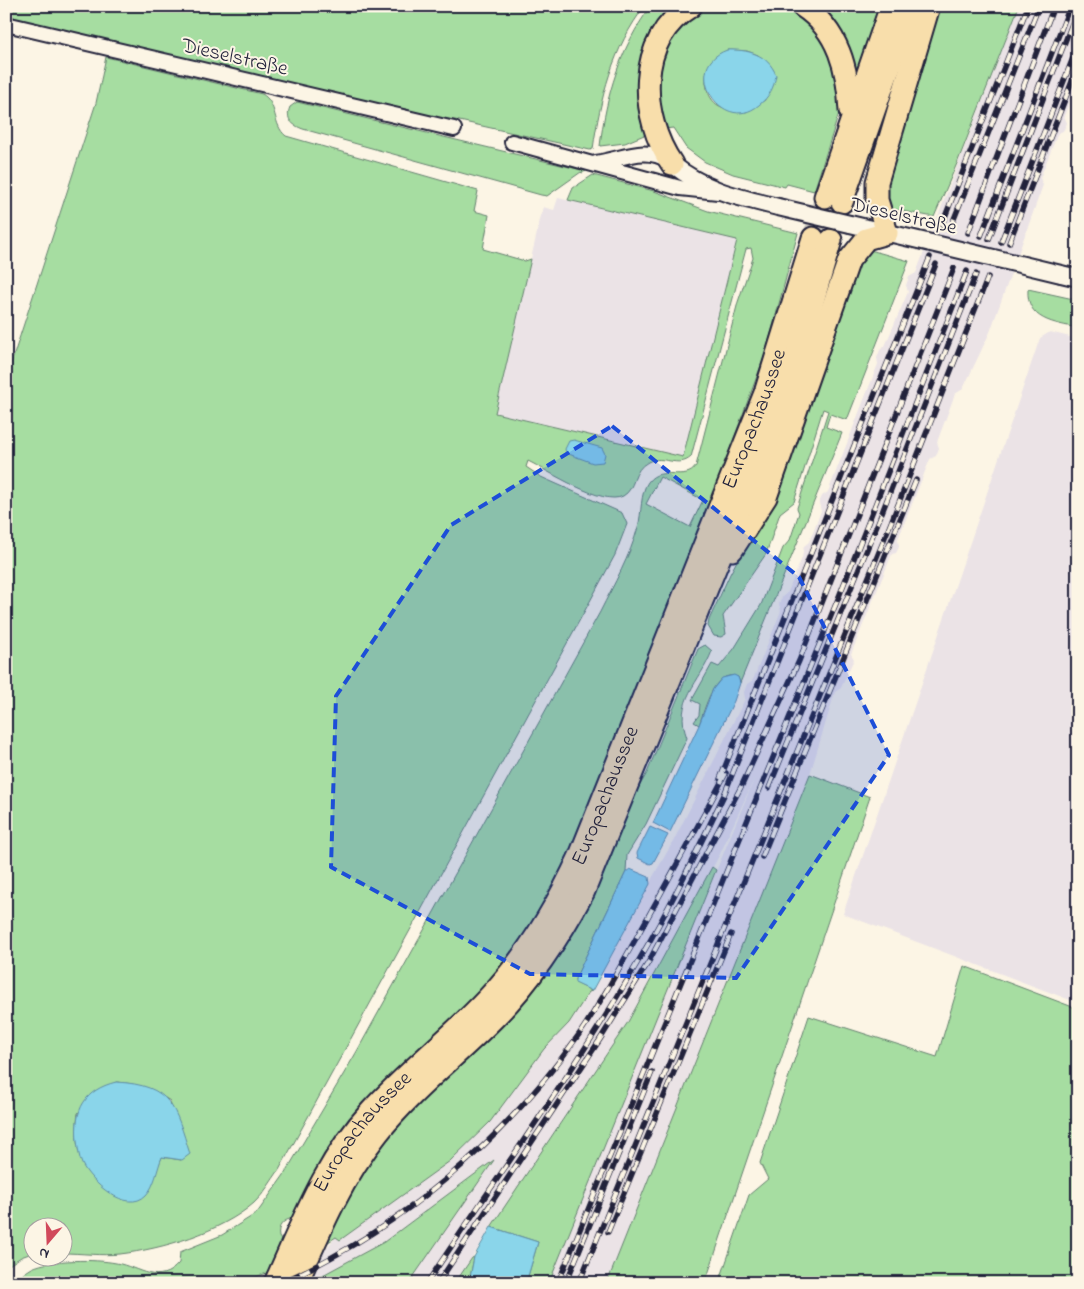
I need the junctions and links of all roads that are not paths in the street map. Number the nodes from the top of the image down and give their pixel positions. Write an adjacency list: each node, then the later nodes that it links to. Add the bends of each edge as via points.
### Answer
1 (691, 6): 11 (main road, via 661,38 648,74 652,120 662,149)
2 (802, 6): 7 (main road, via 824,27 842,58 849,84)
3 (892, 6): 7 (main road)
4 (911, 6): 7 (main road, via 834,199)
5 (929, 6): 13 (main road, via 877,182 877,200)
6 (6, 24): 8 (street, Dieselstraße)
7 (850, 124)
8 (454, 129)
9 (512, 142): 10 (street, Dieselstraße)
10 (593, 163): 11 (street, Dieselstraße, via 647,152 659,154); 12 (street, Dieselstraße, via 680,188)
11 (672, 164): 12 (street, Dieselstraße, via 698,183)
12 (721, 193): 13 (street, Dieselstraße, bridge)
13 (887, 233): 14 (street, Dieselstraße, bridge); 15 (main road, via 866,238 849,260 766,497)
14 (1078, 278)
15 (708, 584): 16 (main road, Europachaussee, via 788,382 822,239 744,448 580,856 555,908 529,948 489,998 392,1089 351,1135 318,1189); 17 (main road, Europachaussee, via 598,860 568,921 530,977 498,1014 404,1105 361,1154 334,1200)
16 (275, 1283)
17 (297, 1283)

